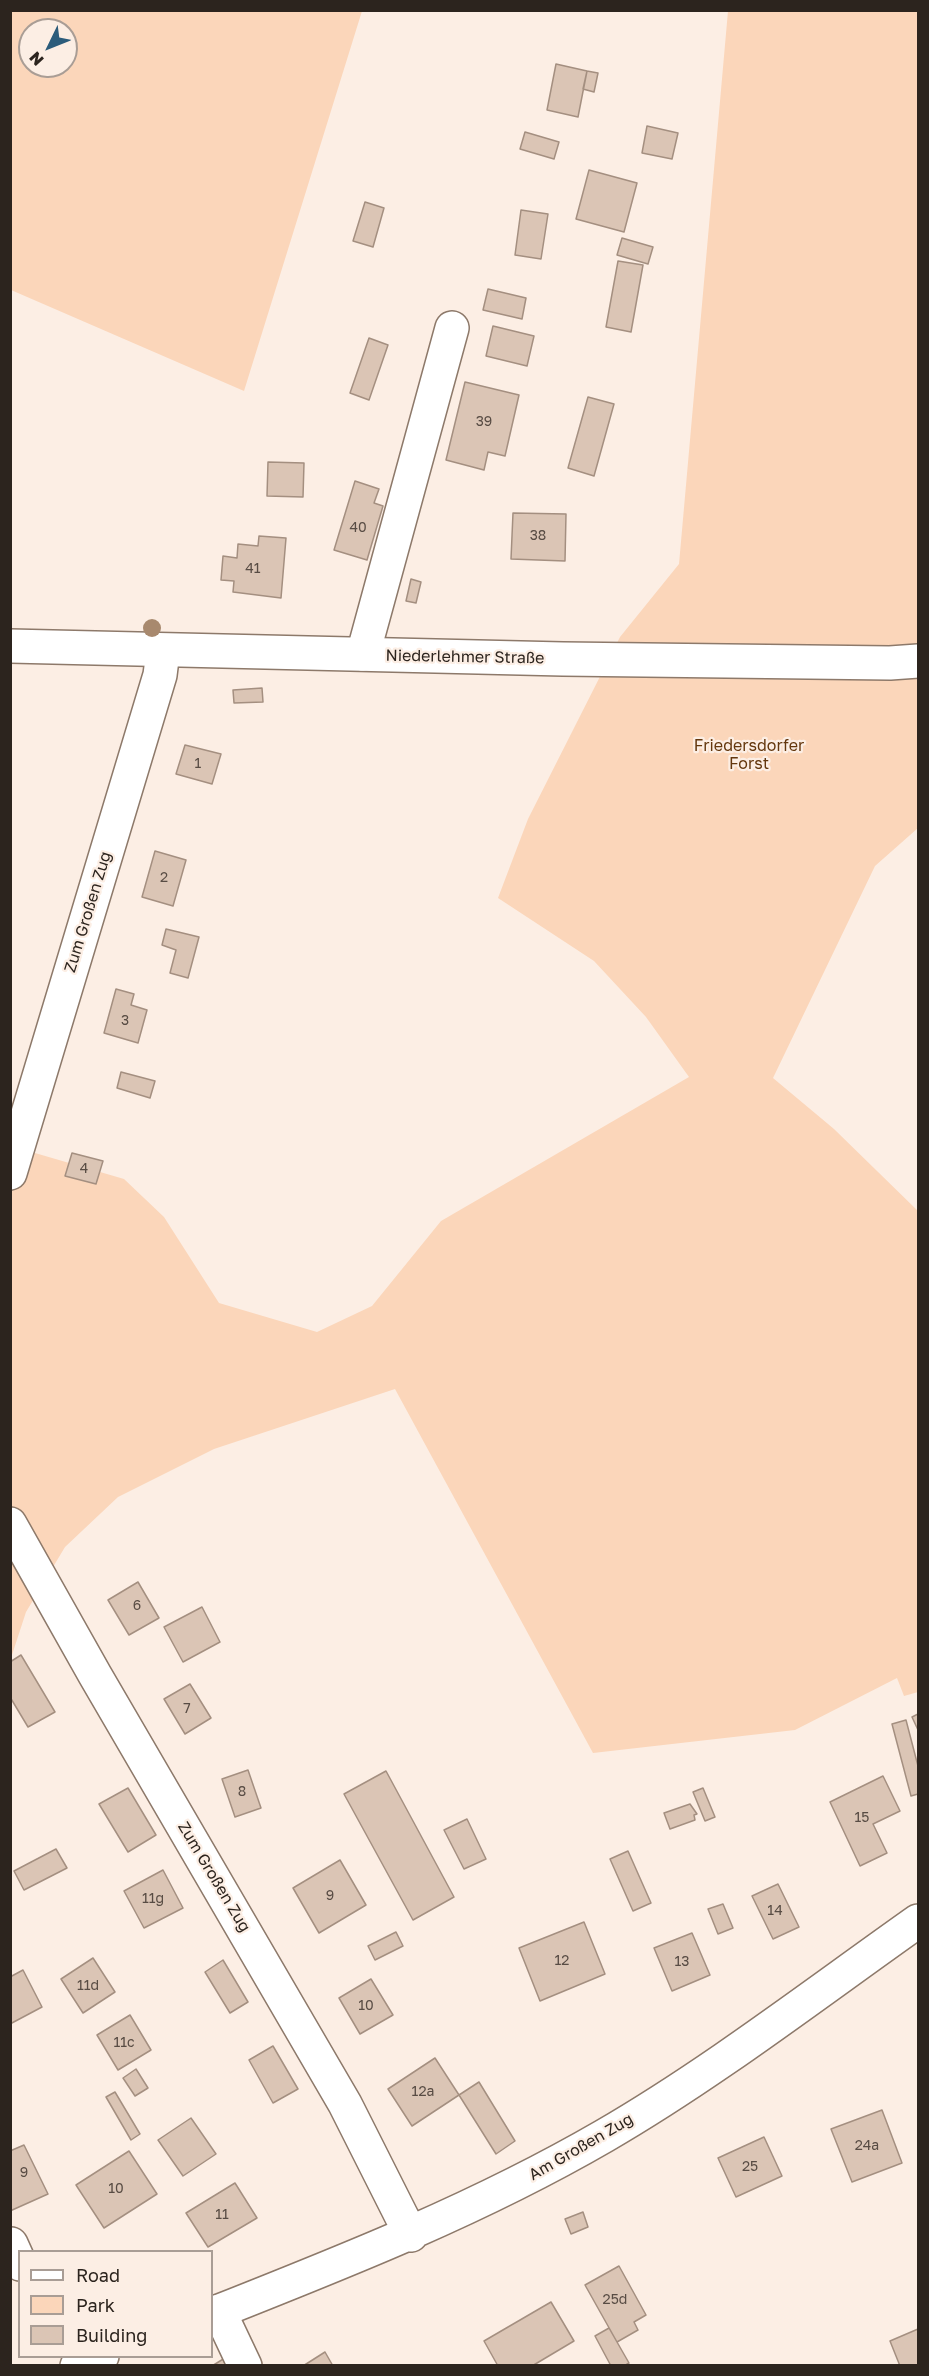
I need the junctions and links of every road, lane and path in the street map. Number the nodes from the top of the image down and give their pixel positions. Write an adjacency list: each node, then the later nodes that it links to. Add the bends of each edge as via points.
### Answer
1 (452, 328): 4 (street)
2 (10, 646): 3 (street, Niederlehmer Straße)
3 (163, 651): 4 (street, Niederlehmer Straße); 6 (street, Zum Großen Zug, via 160,675)
4 (363, 654): 5 (street, Niederlehmer Straße)
5 (918, 661)
6 (10, 1173)
7 (10, 1524): 9 (street, Zum Großen Zug, via 345,2104)
8 (918, 1922): 9 (street, Am Großen Zug, via 605,2136)
9 (411, 2235): 12 (street, Am Großen Zug)
10 (11, 2244): 11 (street)
11 (18, 2260)
12 (215, 2313): 15 (street)
13 (97, 2358): 14 (street)
14 (77, 2366)
15 (245, 2366)

